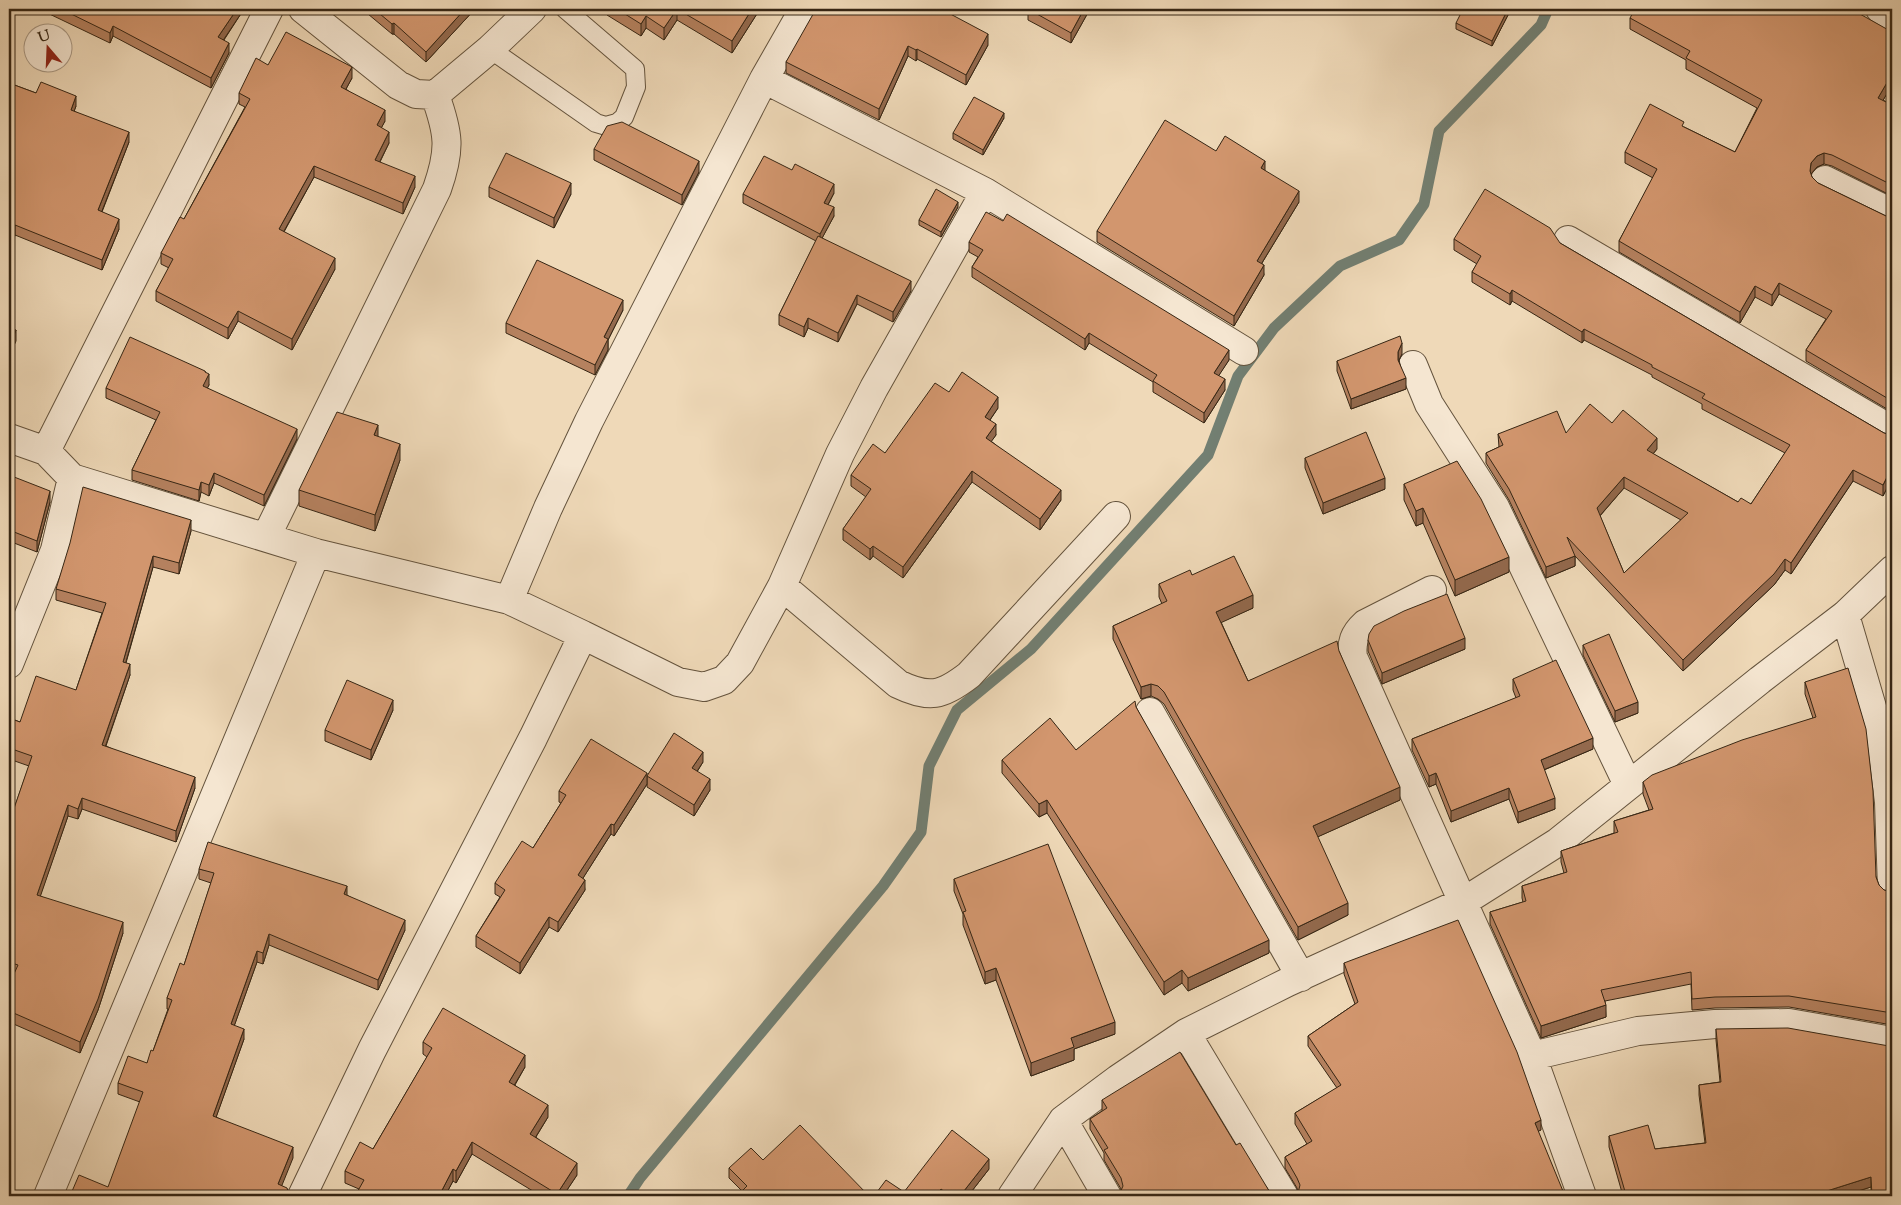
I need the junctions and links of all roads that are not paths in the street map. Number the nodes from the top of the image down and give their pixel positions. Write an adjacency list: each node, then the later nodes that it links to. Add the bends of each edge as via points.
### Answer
1 (269, 9): 19 (street)
2 (303, 9): 10 (street, via 398,85 416,94)
3 (532, 9): 8 (street)
4 (564, 9): 8 (lane, via 635,69 636,87 624,117 617,123 606,126 596,123)
5 (804, 9): 9 (street)
6 (1880, 9): 7 (street)
7 (1892, 16)
8 (490, 48): 10 (street)
9 (764, 79): 12 (street); 27 (street, via 589,421)
10 (435, 95): 22 (street, via 446,124 447,147 438,189)
11 (1825, 180): 13 (street)
12 (985, 192): 15 (street); 25 (street, via 874,388 840,454)
13 (1892, 214)
14 (1568, 240): 17 (street)
15 (1244, 352)
16 (1413, 365): 32 (street, via 1430,404 1495,507)
17 (1892, 430)
18 (9, 438): 19 (street)
19 (46, 451): 20 (street)
20 (72, 478): 22 (street); 30 (street, via 55,550)
21 (1116, 516): 25 (street, via 969,675 950,689 932,694 914,692 898,684)
22 (266, 537): 23 (street)
23 (316, 552): 27 (street); 40 (street)
24 (1892, 570): 28 (street)
25 (782, 586): 29 (street, via 740,663 724,680 704,687 678,682)
26 (1432, 590): 34 (street, via 1365,624 1351,645 1353,657)
27 (509, 600): 29 (street)
28 (1845, 615): 32 (street); 33 (street, via 1881,738 1889,802)
29 (583, 635): 41 (street, via 372,1050)
30 (9, 664)
31 (1150, 712): 35 (street)
32 (1628, 785): 34 (street, via 1558,842)
33 (1892, 888)
34 (1464, 902): 35 (street); 38 (street)
35 (1301, 976): 36 (street)
36 (1186, 1033): 39 (street); 44 (street)
37 (1892, 1041): 38 (street, via 1788,1023 1715,1024 1638,1031)
38 (1532, 1056): 45 (street)
39 (1063, 1120): 42 (street); 43 (street)
40 (48, 1196)
41 (302, 1196)
42 (1012, 1196)
43 (1108, 1196)
44 (1284, 1196)
45 (1582, 1196)

